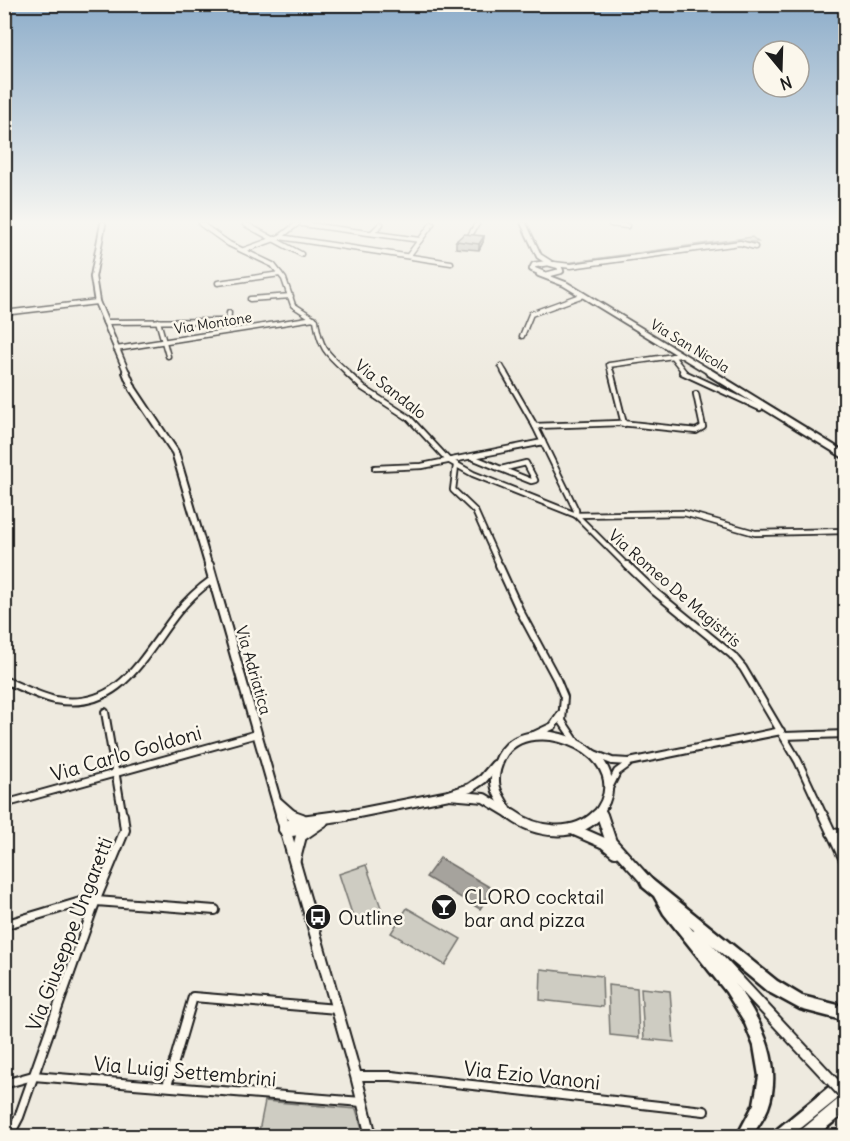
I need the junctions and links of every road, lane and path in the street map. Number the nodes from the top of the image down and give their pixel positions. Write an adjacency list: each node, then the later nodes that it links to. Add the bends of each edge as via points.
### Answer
1 (93, 277): 11 (street, Via Adriatica)
2 (254, 277): 6 (street)
3 (283, 277): 9 (street)
4 (547, 277): 7 (street, Via San Nicola)
5 (560, 277): 7 (street, Via San Nicola)
6 (218, 283)
7 (565, 284): 8 (street, Via San Nicola)
8 (583, 295): 19 (street, via 531,314); 22 (street, Via San Nicola)
9 (291, 296): 10 (street); 14 (street, via 295,308)
10 (250, 299)
11 (97, 302): 12 (street); 17 (street, Via Adriatica)
12 (4, 313)
13 (229, 314): 16 (street)
14 (314, 318): 18 (street, Via Montone); 35 (street, Via Sandalo, via 321,345 328,354 363,388 409,418)
15 (158, 321): 16 (street); 17 (street); 20 (street)
16 (227, 321): 18 (street)
17 (105, 322): 21 (street, Via Adriatica)
18 (226, 331): 20 (street, Via Montone)
19 (522, 336)
20 (163, 341): 21 (street, Via Montone); 23 (street)
21 (116, 349): 41 (street, Via Adriatica, via 133,389 175,452)
22 (681, 355): 24 (street); 26 (street, Via San Nicola)
23 (168, 356)
24 (672, 356): 28 (street, Via San Nicola, via 682,372); 30 (street, via 609,365)
25 (501, 366): 31 (street)
26 (742, 392): 28 (street, Via San Nicola, via 731,392); 33 (street, Via San Nicola)
27 (696, 394): 30 (street, via 703,426 699,430)
28 (734, 396): 29 (street, Via San Nicola)
29 (760, 408)
30 (624, 424): 31 (street)
31 (535, 426): 32 (street)
32 (543, 442): 34 (street); 39 (street)
33 (844, 454)
34 (471, 456): 35 (street); 38 (street)
35 (448, 460): 36 (street, Via Sandalo); 37 (street, via 415,467)
36 (456, 466): 39 (street, Via Romeo De Magistris); 43 (street, via 453,490 476,511 520,611 557,680 564,697)
37 (375, 468)
38 (500, 469): 38 (street, via 531,481 535,480 526,463)
39 (576, 515): 40 (street, via 684,513 755,533); 46 (street, Via Romeo De Magistris, via 655,592 732,655)
40 (846, 531)
41 (213, 579): 42 (street, via 191,597 137,669 111,691 84,701 57,700); 45 (street, Via Adriatica)
42 (4, 680)
43 (562, 710): 48 (street, via 553,726); 49 (street, via 564,726)
44 (105, 712): 53 (street, Via Giuseppe Ungaretti)
45 (257, 734): 53 (street, Via Carlo Goldoni); 56 (street, Via Adriatica)
46 (782, 734): 47 (street); 51 (street); 63 (street, Via Romeo De Magistris)
47 (846, 734)
48 (526, 738): 49 (street, via 560,736); 52 (street, via 507,749)
49 (576, 742): 50 (street)
50 (586, 748): 51 (street, via 612,761); 54 (street, via 598,759)
51 (638, 761): 54 (street, via 617,772)
52 (495, 765): 55 (street, via 470,788); 59 (street, via 493,781 498,798)
53 (116, 773): 57 (street, Via Carlo Goldoni); 70 (street, Via Giuseppe Ungaretti, via 125,830)
54 (609, 788): 58 (street)
55 (448, 795): 59 (street, via 471,795 492,801); 60 (street)
56 (276, 800): 60 (street); 61 (street, Via Adriatica)
57 (4, 804)
58 (601, 811): 62 (street); 65 (street, via 611,842)
59 (509, 813): 62 (street, via 538,829)
60 (307, 824): 61 (street, via 291,831); 66 (street)
61 (284, 829): 66 (street, Via Adriatica)
62 (572, 829): 65 (street)
63 (831, 833): 64 (street); 67 (street, Via Romeo De Magistris)
64 (846, 835)
65 (622, 856): 68 (street)
66 (294, 862): 73 (street, Via Adriatica)
67 (846, 864)
68 (647, 883): 69 (street); 74 (highway, via 772,986 800,1002)
69 (660, 897): 80 (street, bridge); 86 (highway, via 738,998 763,1048 766,1086 755,1123)
70 (97, 899): 71 (street); 72 (street); 75 (street, Via Giuseppe Ungaretti)
71 (215, 910)
72 (4, 925)
73 (337, 1009): 76 (street, Via Adriatica); 79 (street, via 193,997)
74 (846, 1014)
75 (33, 1076): 78 (street, Via Luigi Settembrini); 79 (street, Via Luigi Settembrini); 84 (street, Via Giuseppe Ungaretti)
76 (356, 1076): 81 (street, Via Adriatica); 83 (street, Via Ezio Vanoni, via 392,1076)
77 (846, 1082): 87 (highway)
78 (4, 1084)
79 (167, 1086): 81 (street, Via Luigi Settembrini)
80 (846, 1096)
81 (363, 1102): 85 (street, Via Adriatica)
82 (846, 1102): 88 (highway)
83 (704, 1111)
84 (9, 1137)
85 (371, 1137)
86 (744, 1137)
87 (780, 1137)
88 (805, 1137)

